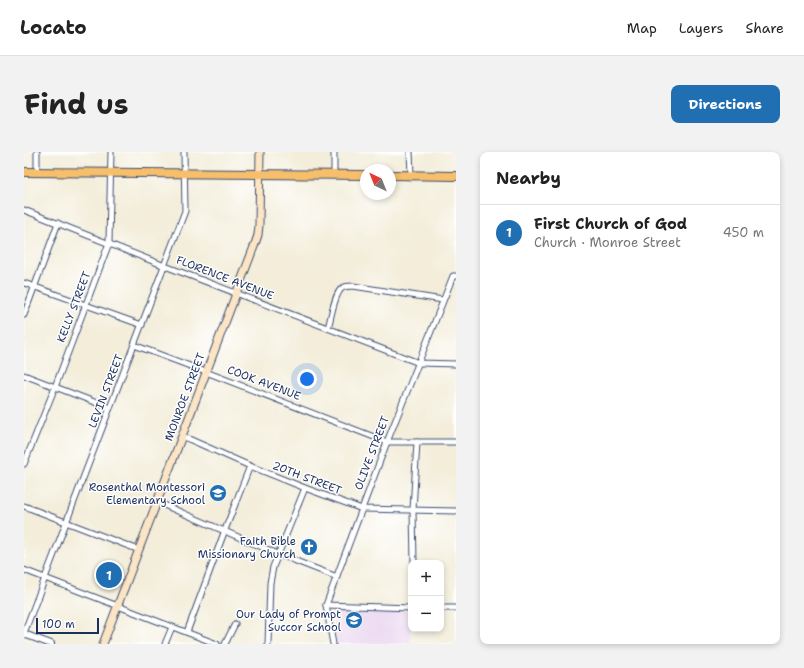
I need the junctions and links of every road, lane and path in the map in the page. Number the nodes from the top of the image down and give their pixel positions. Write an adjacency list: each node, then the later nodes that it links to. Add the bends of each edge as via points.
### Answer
1 (37, 152): 8 (street)
2 (111, 152): 9 (street, KELLY STREET)
3 (184, 152): 10 (street, LEVIN STREET)
4 (260, 152): 11 (main road, MONROE STREET)
5 (334, 152): 12 (street)
6 (410, 152): 15 (street)
7 (24, 172): 8 (main road)
8 (37, 173): 9 (main road)
9 (111, 173): 10 (main road); 19 (street, KELLY STREET)
10 (184, 173): 11 (main road); 20 (street, LEVIN STREET, via 184,211)
11 (260, 174): 12 (main road); 24 (main road, MONROE STREET, via 258,235)
12 (334, 174): 13 (main road)
13 (360, 175)
14 (396, 175): 15 (main road)
15 (411, 176): 16 (main road)
16 (456, 176)
17 (24, 210): 18 (street, FLORENCE AVENUE)
18 (58, 223): 19 (street, FLORENCE AVENUE); 23 (street)
19 (109, 243): 20 (street, FLORENCE AVENUE); 26 (street, KELLY STREET)
20 (165, 266): 24 (street, FLORENCE AVENUE); 28 (street, LEVIN STREET)
21 (456, 276): 25 (street, OLIVE STREET, via 453,276)
22 (24, 283): 23 (street)
23 (35, 286): 26 (street); 27 (street)
24 (236, 293): 29 (street, FLORENCE AVENUE); 33 (main road, MONROE STREET)
25 (443, 300): 29 (street, via 346,286 336,295); 31 (street, OLIVE STREET)
26 (85, 305): 28 (street); 35 (street, KELLY STREET)
27 (24, 315)
28 (142, 325): 30 (street, LEVIN STREET)
29 (328, 328): 31 (street, FLORENCE AVENUE)
30 (134, 345): 33 (street, COOK AVENUE); 36 (street, LEVIN STREET)
31 (419, 363): 32 (street, FLORENCE AVENUE); 38 (street, OLIVE STREET)
32 (456, 364)
33 (206, 372): 37 (main road, MONROE STREET); 38 (street, COOK AVENUE)
34 (24, 375): 35 (street)
35 (55, 387): 36 (street); 41 (street, KELLY STREET)
36 (110, 408): 49 (street, LEVIN STREET)
37 (182, 436): 42 (street, 20TH STREET); 44 (main road, MONROE STREET)
38 (387, 442): 39 (street); 46 (street, OLIVE STREET)
39 (417, 442): 40 (street); 47 (street)
40 (456, 442)
41 (24, 464)
42 (250, 466): 43 (street, 20TH STREET); 50 (street)
43 (305, 488): 46 (street, 20TH STREET); 52 (street)
44 (157, 502): 50 (street); 51 (main road, MONROE STREET)
45 (24, 506): 49 (street)
46 (362, 509): 47 (street, 20TH STREET); 55 (street, OLIVE STREET)
47 (413, 510): 48 (street, 20TH STREET); 53 (street)
48 (456, 511)
49 (66, 522): 51 (street); 56 (street, LEVIN STREET)
50 (225, 530): 52 (street); 64 (street)
51 (139, 550): 58 (main road, MONROE STREET)
52 (278, 554): 55 (street); 71 (street, via 270,583)
53 (414, 560)
54 (24, 570): 56 (street)
55 (337, 577): 57 (street, OLIVE STREET)
56 (45, 578): 58 (street); 65 (street, LEVIN STREET)
57 (326, 605): 59 (street); 72 (street)
58 (118, 606): 63 (street); 67 (main road, MONROE STREET)
59 (408, 608)
60 (444, 608): 61 (street)
61 (456, 608)
62 (235, 624): 70 (street)
63 (172, 627): 64 (street); 68 (street)
64 (187, 632): 69 (street)
65 (24, 633): 66 (street)
66 (51, 644)
67 (103, 644)
68 (165, 644)
69 (217, 644)
70 (225, 644)
71 (268, 644)
72 (333, 644)

